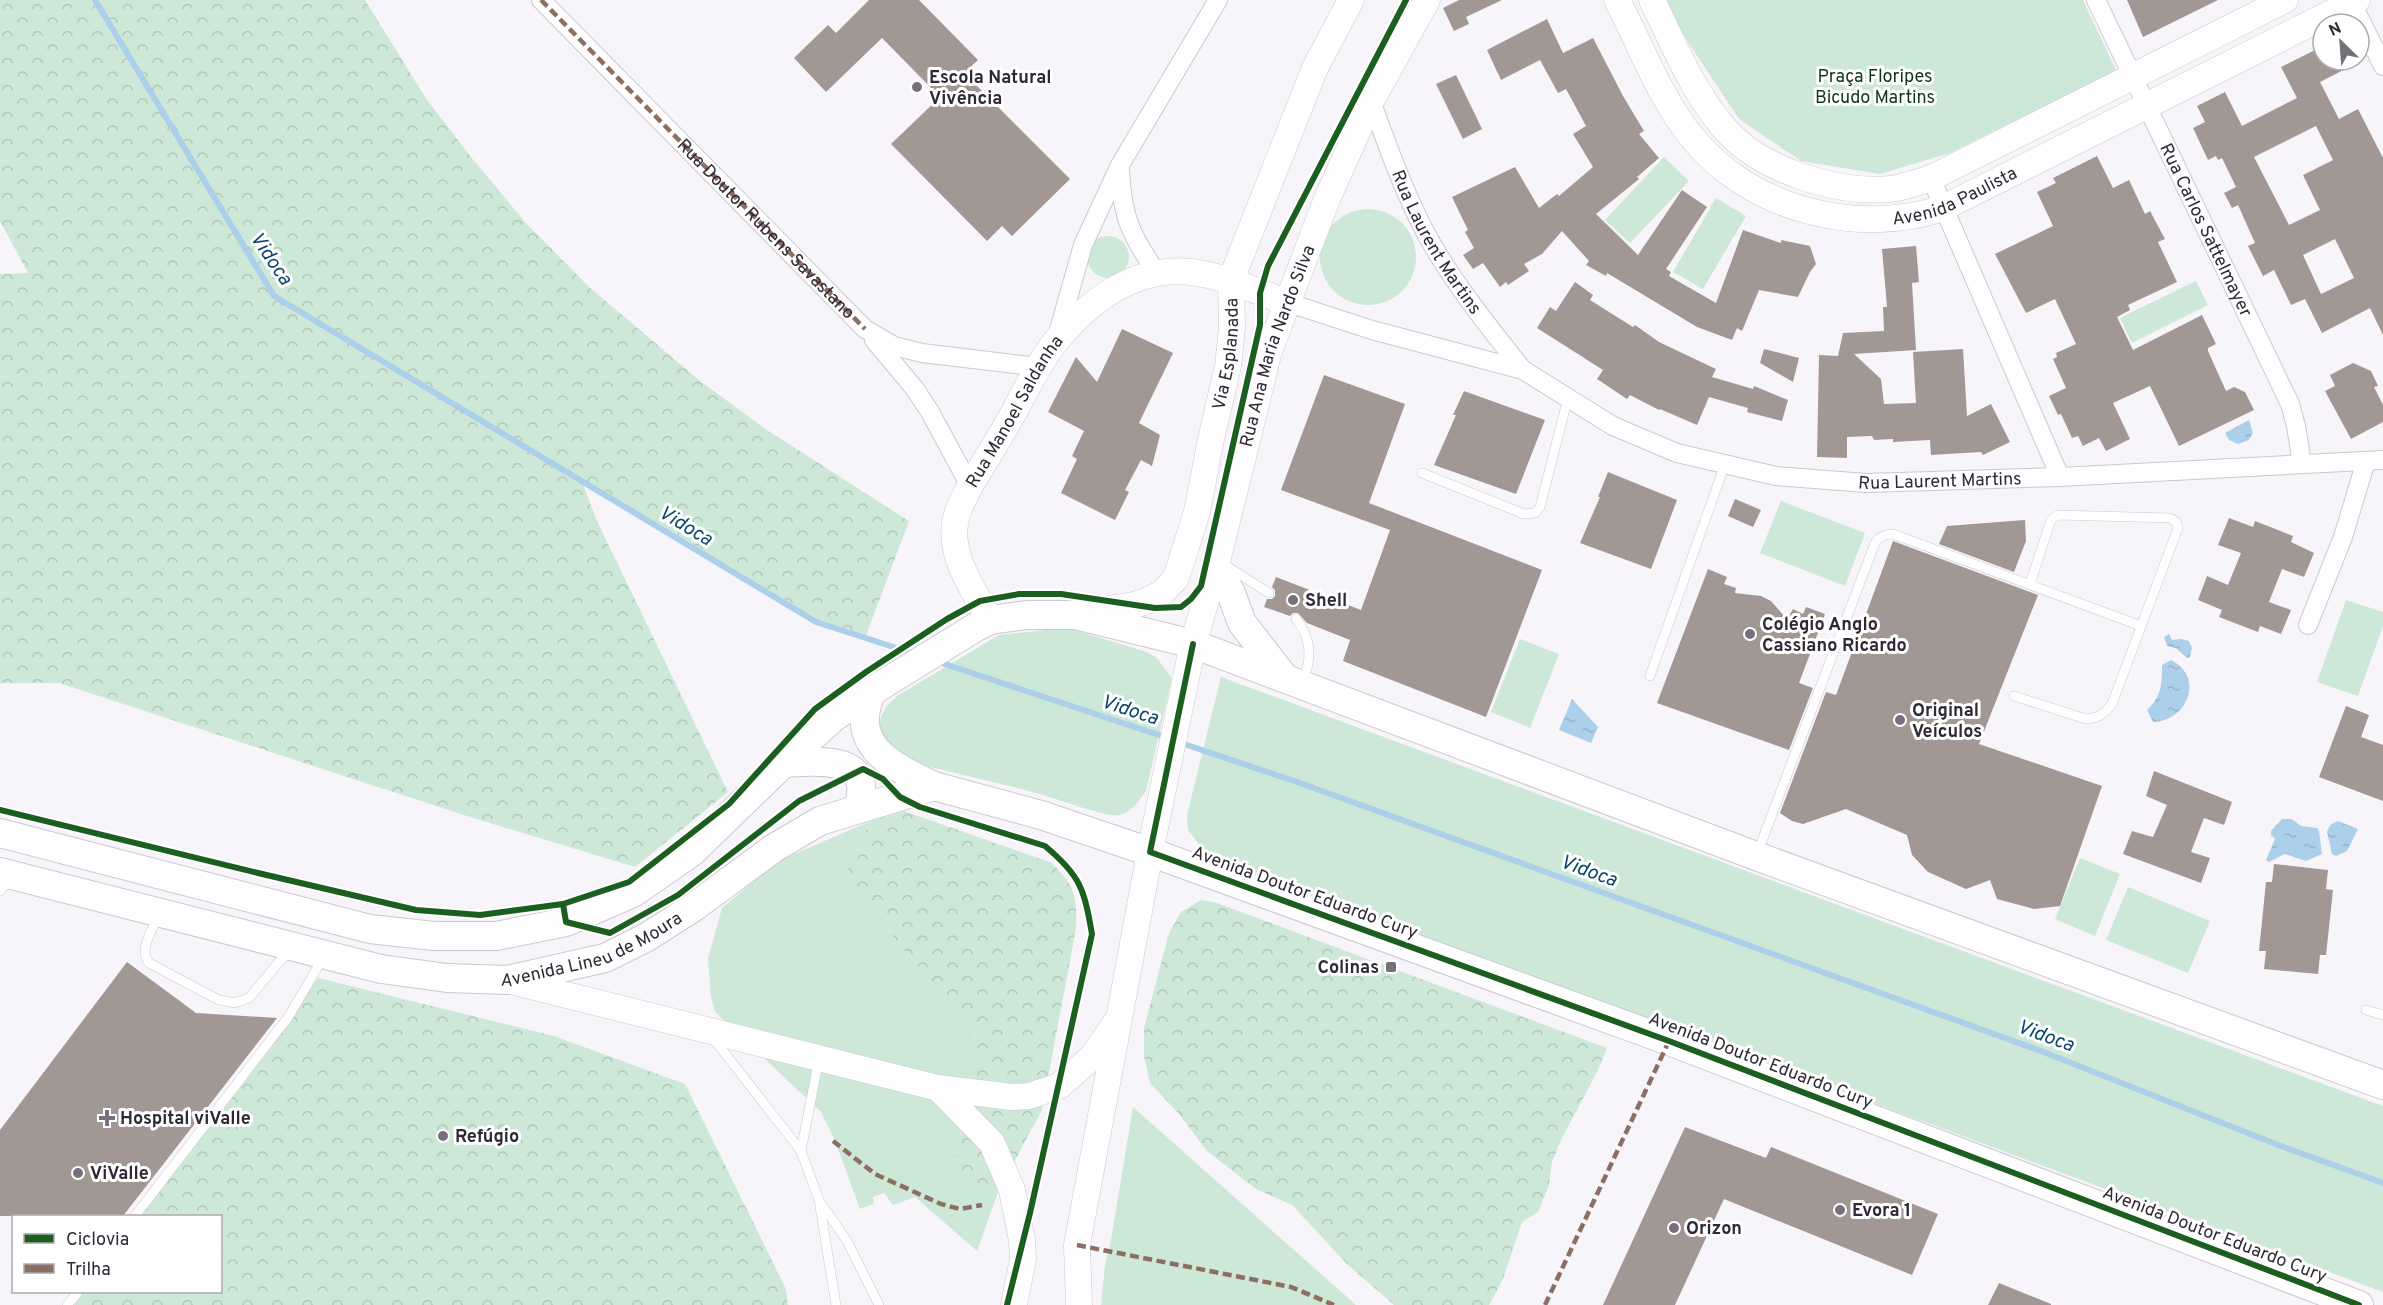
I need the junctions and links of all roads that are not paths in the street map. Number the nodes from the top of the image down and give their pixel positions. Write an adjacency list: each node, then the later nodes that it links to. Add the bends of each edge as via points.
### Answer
1 (541, 0): 20 (street, Rua Doutor Rubens Savastano)
2 (1218, 0): 14 (street, Rua Manoel Saldanha)
3 (1351, 0): 18 (main road, Via Esplanada, via 1316,68)
4 (1427, 0): 12 (main road, Rua Ana Maria Nardo Silva)
5 (1617, 0): 16 (main road, Avenida Paulista, via 1670,104 1691,136 1732,176 1798,207 1842,217 1891,219)
6 (1652, 0): 15 (main road, Avenida Paulista, via 1707,107 1725,130 1761,158 1812,180 1856,189 1893,189)
7 (2096, 0): 11 (street, Rua Carlos Sattelmayer)
8 (2285, 0): 11 (main road, Avenida Paulista)
9 (2354, 1): 10 (street); 13 (main road, Avenida Paulista)
10 (2383, 66)
11 (2132, 78): 13 (street, Rua Carlos Sattelmayer); 15 (main road, Avenida Paulista)
12 (1371, 101): 19 (main road, Rua Ana Maria Nardo Silva); 23 (street, Rua Laurent Martins, via 1424,229 1491,330)
13 (2146, 106): 16 (main road, Avenida Paulista); 27 (street, Rua Carlos Sattelmayer, via 2290,404)
14 (1120, 165): 17 (street, via 1125,218); 21 (street, Rua Manoel Saldanha, via 1083,245)
15 (1931, 178): 16 (street)
16 (1943, 208): 29 (street)
17 (1156, 273): 18 (main road, via 1190,272); 21 (main road, via 1109,292)
18 (1231, 280): 19 (main road); 34 (main road, Via Esplanada, via 1233,328 1228,366 1197,512 1176,578 1162,593 1147,601)
19 (1286, 302): 23 (street, Rua Laurent Martins, via 1372,330); 31 (main road, Rua Ana Maria Nardo Silva, via 1269,351)
20 (865, 329): 22 (street, Rua Doutor Rubens Savastano, via 894,346 922,353); 30 (street, via 915,389)
21 (1056, 342): 22 (main road, Rua Manoel Saldanha)
22 (1039, 367): 30 (main road, Rua Manoel Saldanha)
23 (1523, 370): 24 (street, Rua Laurent Martins)
24 (1568, 398): 26 (street, Rua Laurent Martins, via 1613,426 1677,453); 28 (lane, via 1540,507 1535,513 1524,514)
25 (2375, 461): 27 (street, Rua Laurent Martins); 37 (street)
26 (1725, 464): 29 (street, Rua Laurent Martins, via 1776,477 1866,483); 40 (lane)
27 (2302, 464): 29 (street, Rua Laurent Martins)
28 (1422, 472)
29 (2060, 477)
30 (970, 486): 36 (main road, Rua Manoel Saldanha, via 958,510 954,538)
31 (1217, 563): 33 (lane); 39 (main road, Rua Ana Maria Nardo Silva); 41 (main road, via 1242,622)
32 (2030, 584): 38 (lane); 38 (lane, via 2051,520 2058,514 2170,518 2176,522 2177,535); 49 (lane, via 1893,534 1879,537)
33 (1269, 593)
34 (1075, 615): 36 (main road, via 1027,615); 39 (main road)
35 (1296, 619): 41 (lane, via 1309,648 1307,671)
36 (983, 624): 42 (main road)
37 (2308, 625)
38 (2141, 626): 43 (lane, via 2112,704 2096,718 2086,719)
39 (1193, 644): 41 (main road); 48 (main road, Rua Ana Maria Nardo Silva)
40 (1650, 676)
41 (1293, 682): 49 (main road)
42 (878, 687): 44 (main road, Avenida Lineu de Moura, via 834,717); 45 (main road, via 864,714 874,746 888,762)
43 (2014, 696)
44 (784, 763): 46 (main road, via 837,762 861,784); 47 (main road, Avenida Lineu de Moura, via 692,852 633,893 566,922 496,936 434,936 370,929)
45 (934, 786): 46 (main road, Avenida Lineu de Moura); 48 (main road, via 1041,815)
46 (859, 809): 54 (main road, Avenida Lineu de Moura, via 820,821 774,848 647,938 605,958)
47 (0, 833)
48 (1150, 852): 57 (main road, Rua Ana Maria Nardo Silva); 66 (main road, Avenida Doutor Eduardo Cury, via 1668,1041)
49 (1756, 856): 60 (main road)
50 (5, 879): 51 (main road, Avenida Lineu de Moura)
51 (159, 913): 52 (main road, Avenida Lineu de Moura); 52 (lane, via 144,952 149,963 219,1000 235,1004 249,998)
52 (293, 945): 53 (main road, Avenida Lineu de Moura)
53 (324, 956): 54 (main road, Avenida Lineu de Moura, via 447,978); 64 (lane, via 290,1016)
54 (507, 980): 58 (main road)
55 (2366, 1010): 56 (lane)
56 (2383, 1016)
57 (1119, 1019): 61 (main road, via 1092,1057 1059,1086 1012,1097); 71 (main road, Rua Ana Maria Nardo Silva, via 1077,1245)
58 (708, 1031): 59 (main road); 62 (lane)
59 (819, 1058): 61 (main road); 62 (lane)
60 (2382, 1080)
61 (938, 1088): 70 (main road, via 992,1143 1012,1190 1023,1259)
62 (801, 1151): 63 (lane)
63 (819, 1200): 68 (lane); 69 (lane, via 847,1241)
64 (136, 1215)
65 (77, 1293): 67 (lane)
66 (2350, 1303)
67 (68, 1305)
68 (836, 1305)
69 (879, 1305)
70 (1014, 1305)
71 (1079, 1305)

